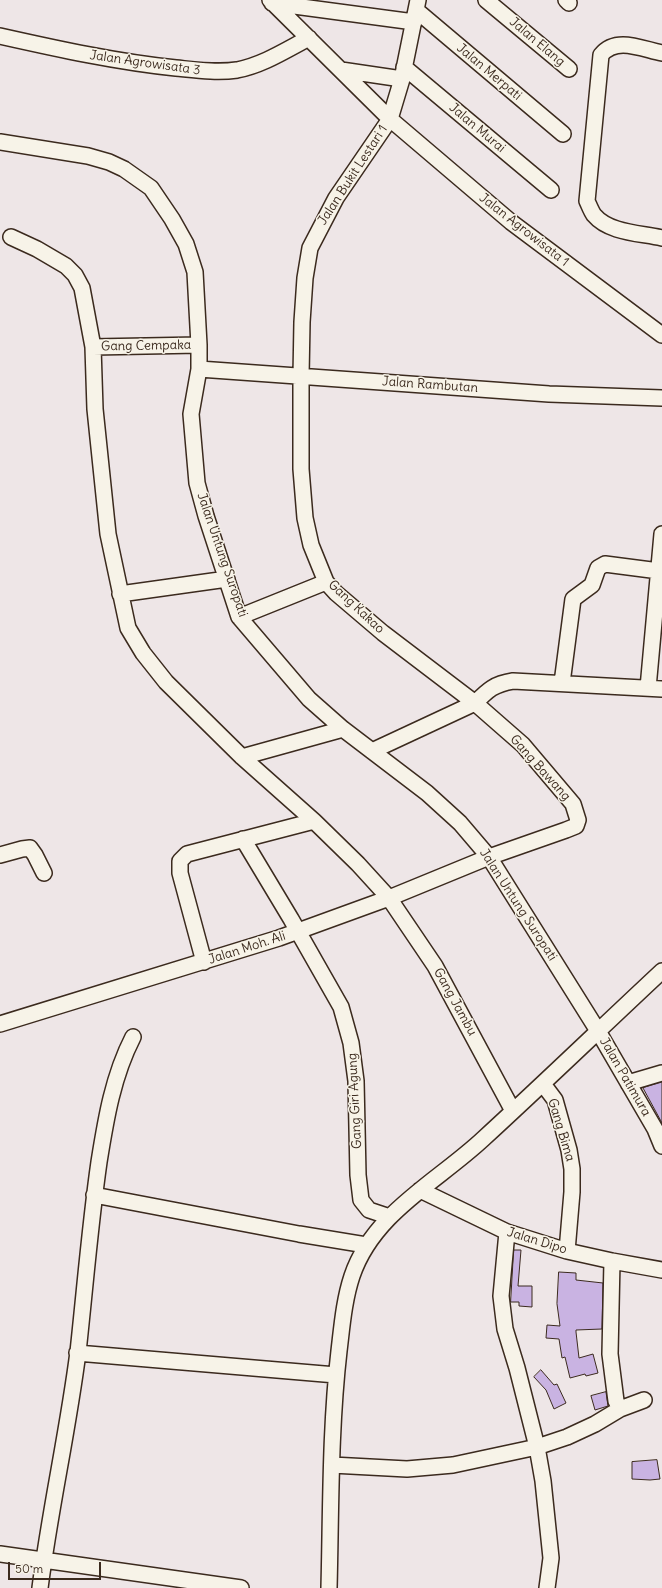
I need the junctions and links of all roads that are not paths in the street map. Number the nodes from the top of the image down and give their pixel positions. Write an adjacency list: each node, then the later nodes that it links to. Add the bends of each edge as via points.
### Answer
1 (486, 0): 7 (street, Jalan Elang)
2 (271, 1): 3 (street); 5 (street, Jalan Agrowisata 1)
3 (416, 11): 9 (street, Jalan Bukit Lestari 1); 11 (street, Jalan Merpati)
4 (0, 36): 5 (street, Jalan Agrowisata 3, via 156,66 204,71 236,70 259,64)
5 (309, 38): 8 (street, Jalan Agrowisata 1)
6 (662, 54): 15 (street, via 625,44 606,48 601,55 587,200 593,214 602,222 615,228)
7 (569, 69)
8 (341, 70): 9 (street); 10 (street, Jalan Agrowisata 1)
9 (403, 73): 10 (street, Jalan Bukit Lestari 1); 13 (street, Jalan Murai)
10 (390, 119): 16 (street, Jalan Agrowisata 1, via 511,222); 20 (street, Jalan Bukit Lestari 1, via 336,198 310,248 305,278)
11 (563, 134)
12 (0, 142): 17 (street, Jalan Untung Suropati, via 82,155 109,162 151,188 186,244 195,272)
13 (551, 190)
14 (11, 237): 18 (street, Gang Jambu, via 66,266 75,275 82,288)
15 (662, 238)
16 (662, 336)
17 (199, 345): 18 (street, Gang Cempaka); 19 (street, Jalan Untung Suropati)
18 (93, 347): 26 (street, Gang Jambu, via 95,408 108,526)
19 (198, 369): 20 (street, Jalan Rambutan); 24 (street, Jalan Untung Suropati, via 191,414 197,483)
20 (301, 376): 21 (street, Jalan Rambutan, via 549,394); 25 (street, Gang Kakao, via 301,469 305,518 311,546)
21 (662, 398)
22 (662, 534): 23 (street)
23 (659, 571): 28 (street, via 605,564 598,568 592,585 573,599); 29 (street)
24 (227, 579): 26 (street); 27 (street, Jalan Untung Suropati)
25 (326, 582): 27 (street); 30 (street, Gang Kakao, via 383,633)
26 (120, 594): 33 (street, Gang Jambu, via 128,628 143,653 166,682)
27 (240, 617): 31 (street, Jalan Untung Suropati, via 308,699)
28 (562, 683): 29 (street); 30 (street, via 500,683)
29 (655, 688)
30 (475, 703): 32 (street); 37 (street, Gang Bawang, via 523,745 573,804 578,820 576,826)
31 (343, 729): 32 (street, Jalan Untung Suropati); 33 (street)
32 (372, 751): 37 (street, Jalan Untung Suropati, via 427,793 460,823)
33 (242, 757): 34 (street, Gang Jambu)
34 (314, 821): 35 (street); 39 (street, Gang Jambu)
35 (243, 839): 40 (street, Gang Giri Agung); 41 (street, via 187,854 180,861 180,873)
36 (0, 855): 38 (street, via 30,848)
37 (489, 857): 39 (street, Jalan Moh. Ali); 44 (street, Jalan Untung Suropati)
38 (44, 873)
39 (389, 898): 40 (street, Jalan Moh. Ali); 49 (street, Gang Jambu, via 435,966)
40 (297, 931): 41 (street, Jalan Moh. Ali); 54 (street, Gang Giri Agung, via 341,1007 351,1043 356,1081 361,1200 369,1210)
41 (204, 962): 43 (street, Jalan Moh. Ali)
42 (662, 971): 44 (street)
43 (0, 1024)
44 (598, 1031): 47 (street, Jalan Patimura); 48 (street)
45 (133, 1037): 53 (street, via 119,1066 111,1092)
46 (662, 1073): 47 (street)
47 (628, 1083): 50 (street, Jalan Patimura)
48 (543, 1084): 49 (street); 57 (street, Gang Bima, via 555,1100 570,1150 572,1169)
49 (513, 1111): 52 (street, via 482,1141)
50 (658, 1128): 51 (street, Jalan Patimura)
51 (662, 1146)
52 (420, 1190): 54 (street); 55 (street, Jalan Dipo)
53 (94, 1195): 56 (street); 60 (street)
54 (390, 1217): 56 (street)
55 (507, 1232): 57 (street, Jalan Dipo); 64 (street, via 501,1296 505,1329)
56 (366, 1245): 61 (street, via 352,1275 345,1305)
57 (567, 1251): 58 (street, Jalan Dipo)
58 (612, 1261): 59 (street, Jalan Dipo); 63 (street, via 610,1354 616,1401)
59 (662, 1270)
60 (77, 1353): 61 (street); 67 (street)
61 (336, 1375): 65 (street)
62 (644, 1400): 63 (street)
63 (620, 1409): 64 (street, via 567,1437)
64 (537, 1447): 65 (street, via 453,1466 407,1469); 71 (street, via 551,1558)
65 (332, 1465): 70 (street)
66 (0, 1554): 67 (street)
67 (44, 1559): 68 (street); 69 (street)
68 (40, 1588)
69 (240, 1588)
70 (329, 1588)
71 (547, 1588)

